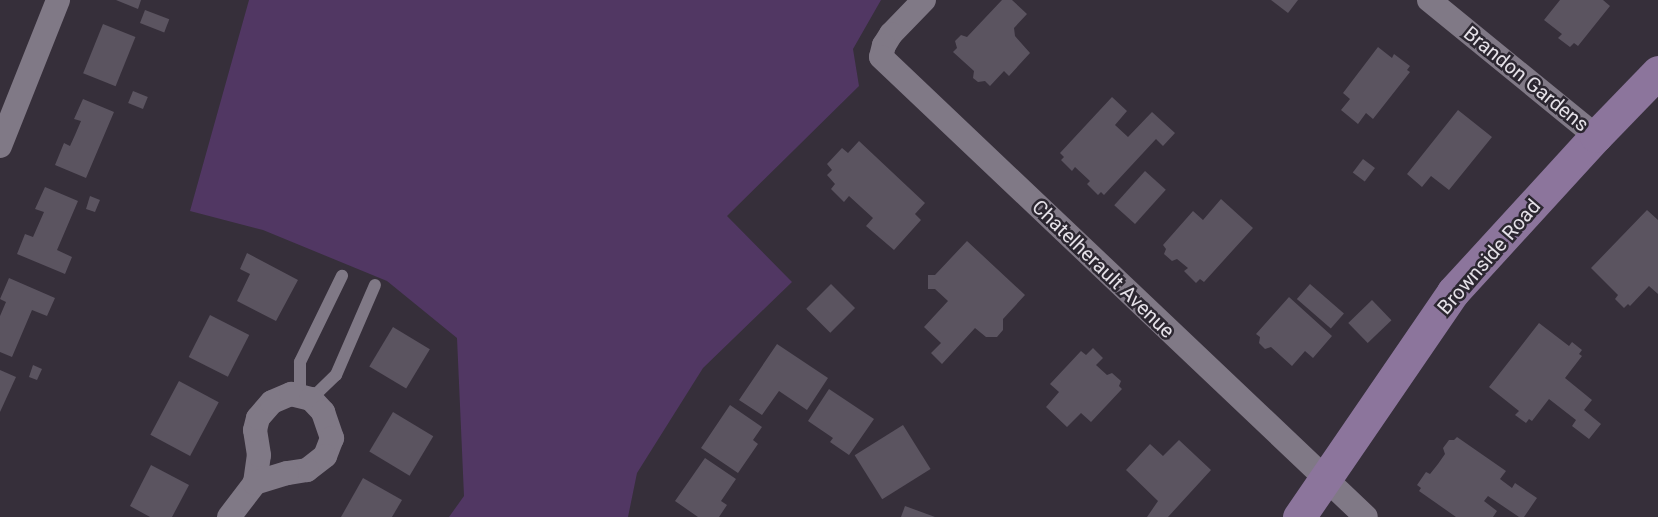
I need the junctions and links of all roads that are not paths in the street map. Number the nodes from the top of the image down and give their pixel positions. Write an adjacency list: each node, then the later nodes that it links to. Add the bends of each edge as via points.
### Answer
1 (58, 0): 6 (street)
2 (924, 0): 10 (street, Chatelherault Avenue, via 891,34 882,57)
3 (1429, 0): 5 (street, Brandon Gardens)
4 (1658, 72): 5 (street, Brownside Road)
5 (1596, 136): 10 (street, Brownside Road, via 1453,292)
6 (0, 146)
7 (342, 276): 9 (lane, via 300,362)
8 (375, 285): 9 (lane, via 336,375)
9 (306, 398): 11 (street, via 291,394 272,402 258,418); 11 (street, via 323,412 332,438 325,456 307,471)
10 (1325, 480): 13 (street, Brownside Road); 14 (street, Chatelherault Avenue)
11 (255, 483): 12 (street)
12 (229, 517)
13 (1299, 517)
14 (1366, 517)

